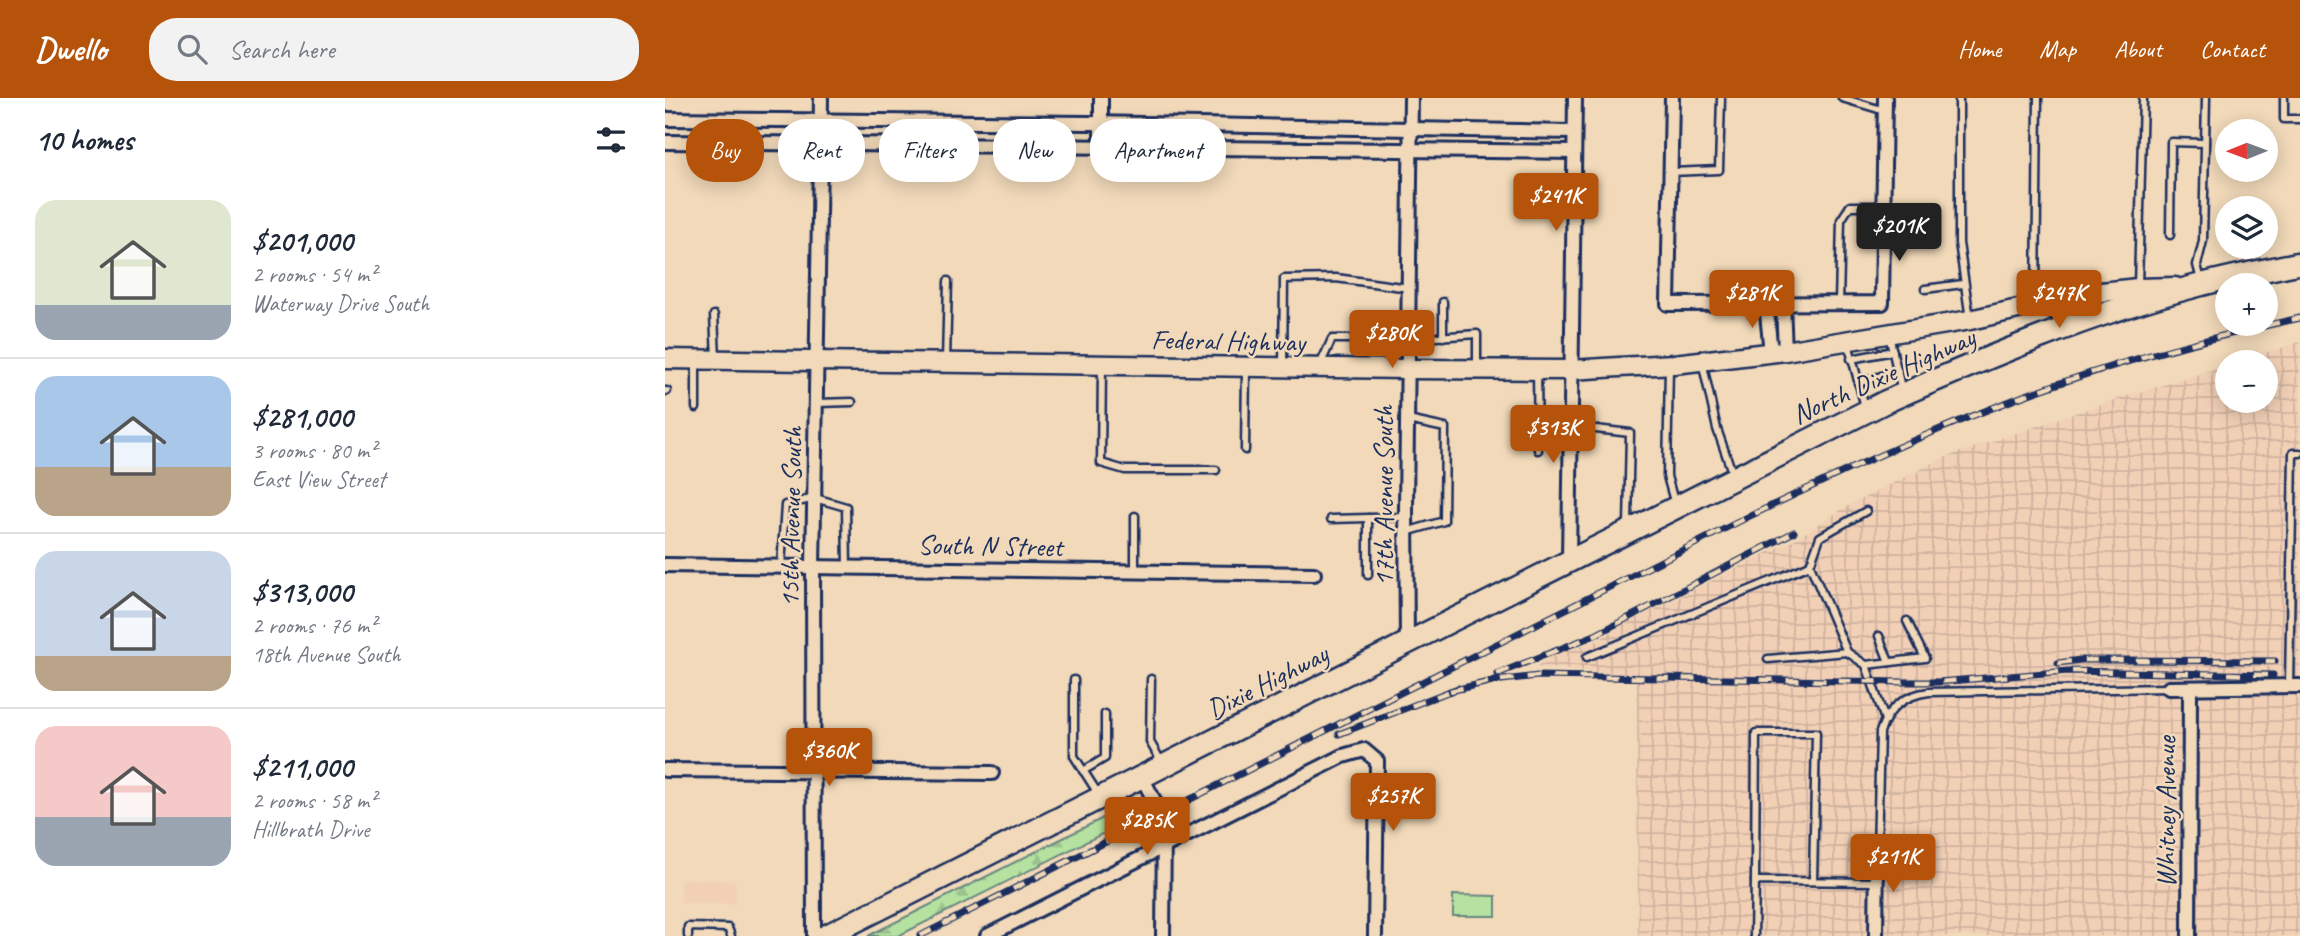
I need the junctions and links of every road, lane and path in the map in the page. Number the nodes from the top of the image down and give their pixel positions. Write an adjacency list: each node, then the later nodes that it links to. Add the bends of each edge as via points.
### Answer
1 (821, 98): 15 (street, 15th Avenue South)
2 (1101, 98): 16 (street)
3 (1411, 98): 22 (street, 17th Avenue South)
4 (1575, 98): 23 (street)
5 (1672, 98): 32 (street)
6 (1721, 98): 32 (lane, via 1719,170)
7 (1842, 98): 13 (lane)
8 (1959, 98): 38 (lane)
9 (2038, 98): 46 (lane)
10 (2143, 98): 41 (lane)
11 (2206, 98): 25 (lane)
12 (2284, 98): 17 (lane, via 2284,119)
13 (1885, 104): 34 (street)
14 (665, 119): 18 (street)
15 (821, 119)
16 (1101, 119)
17 (2300, 119)
18 (778, 120)
19 (865, 121): 20 (street)
20 (1090, 123)
21 (1226, 126): 22 (street)
22 (1411, 130): 23 (street); 30 (street, 17th Avenue South)
23 (1574, 132): 31 (street)
24 (665, 142): 26 (street)
25 (2205, 142): 35 (lane, via 2171,142); 39 (lane)
26 (778, 143)
27 (865, 145): 28 (street)
28 (1090, 148)
29 (1226, 148): 30 (street)
30 (1410, 149): 31 (street); 40 (street, 17th Avenue South)
31 (1573, 152): 71 (street)
32 (1671, 172): 44 (street, via 1668,304)
33 (820, 182): 61 (street, 15th Avenue South)
34 (1883, 206): 47 (lane, via 1850,206 1840,220); 47 (street, via 1882,303)
35 (2170, 235)
36 (2300, 263): 39 (main road, North Dixie Highway)
37 (948, 281): 62 (lane)
38 (1963, 284): 42 (lane); 50 (lane)
39 (2197, 286): 41 (main road, Federal Highway); 49 (main road, North Dixie Highway)
40 (1409, 288): 52 (street, 17th Avenue South); 66 (lane, via 1336,278 1285,279)
41 (2138, 288): 46 (main road, Federal Highway)
42 (1925, 289)
43 (1443, 302): 51 (lane)
44 (1766, 304): 45 (street); 55 (street)
45 (1783, 304): 47 (street); 55 (street)
46 (2036, 304): 49 (main road, Federal Highway); 50 (main road, Federal Highway)
47 (1839, 305)
48 (714, 315): 59 (lane)
49 (2091, 319): 74 (main road, North Dixie Highway)
50 (1970, 320): 54 (main road, Federal Highway)
51 (1443, 337): 52 (lane); 69 (lane, via 1477,334)
52 (1409, 339): 67 (lane, via 1332,339); 68 (street, 17th Avenue South)
53 (1847, 341): 54 (main road, Federal Highway); 55 (main road, Federal Highway); 57 (lane)
54 (1891, 343): 57 (lane); 72 (lane)
55 (1778, 352): 60 (main road, Federal Highway)
56 (665, 359): 58 (main road, Federal Highway)
57 (1851, 359): 73 (lane)
58 (696, 360): 59 (main road, Federal Highway); 77 (lane)
59 (716, 360): 61 (main road, Federal Highway)
60 (1702, 361): 63 (main road, Federal Highway); 85 (lane, via 1717,429)
61 (818, 362): 62 (main road, Federal Highway); 76 (street, 15th Avenue South)
62 (946, 363): 64 (main road, Federal Highway)
63 (1669, 364): 71 (main road, Federal Highway); 87 (lane, via 1667,476)
64 (1102, 365): 65 (main road, Federal Highway); 84 (lane, via 1101,463 1125,470)
65 (1247, 367): 66 (main road, Federal Highway); 81 (lane)
66 (1283, 368): 67 (main road, Federal Highway)
67 (1318, 368): 68 (main road, Federal Highway)
68 (1408, 369): 69 (main road, Federal Highway); 79 (street, 17th Avenue South)
69 (1478, 369): 70 (main road, Federal Highway)
70 (1537, 369): 71 (main road, Federal Highway); 82 (lane)
71 (1571, 370): 80 (street)
72 (1898, 370): 73 (lane); 74 (lane)
73 (1858, 383): 78 (lane)
74 (1902, 394): 78 (main road, North Dixie Highway)
75 (852, 402): 76 (lane)
76 (817, 403): 86 (street, 15th Avenue South)
77 (696, 408)
78 (1866, 411): 85 (main road, North Dixie Highway)
79 (1408, 420): 90 (street, 17th Avenue South); 94 (lane, via 1445,428 1444,521)
80 (1570, 426): 93 (lane, via 1630,433); 95 (street)
81 (1245, 450)
82 (1538, 450)
83 (2300, 453): 106 (lane, via 2294,453)
84 (1216, 470)
85 (1734, 477): 87 (main road, Dixie Highway)
86 (815, 498): 98 (lane, via 785,505); 99 (street, 15th Avenue South); 100 (lane, via 846,507)
87 (1676, 506): 93 (main road, Dixie Highway)
88 (1866, 511): 97 (lane, via 1820,537)
89 (1135, 516): 101 (lane)
90 (1406, 517): 91 (lane); 94 (street, 17th Avenue South)
91 (1368, 518): 92 (lane); 103 (lane)
92 (1331, 519)
93 (1627, 531): 95 (main road, Dixie Highway)
94 (1406, 532): 108 (street, 17th Avenue South)
95 (1569, 561): 108 (main road, Dixie Highway)
96 (665, 565): 98 (street, South N Street)
97 (1810, 565): 109 (lane); 110 (lane)
98 (781, 566): 99 (street, South N Street)
99 (813, 567): 100 (street, South N Street); 123 (street, 15th Avenue South)
100 (847, 568): 101 (street, South N Street)
101 (1135, 572): 102 (street, South N Street)
102 (1314, 574)
103 (1368, 575)
104 (1907, 621): 112 (lane, via 1925,658)
105 (1879, 636): 112 (lane)
106 (2290, 638): 107 (lane); 116 (lane)
107 (2300, 638)
108 (1407, 642): 121 (main road, Dixie Highway)
109 (1847, 652): 111 (lane); 113 (lane)
110 (1587, 657)
111 (1768, 659)
112 (1889, 662): 113 (lane)
113 (1866, 665): 120 (lane)
114 (1151, 679): 121 (lane, via 1150,742)
115 (1074, 680): 124 (lane, via 1074,756)
116 (2294, 687): 118 (street)
117 (2169, 688): 118 (street); 120 (lane, via 1919,694 1901,701)
118 (2190, 688): 142 (street, Whitney Avenue)
119 (1105, 714): 124 (lane, via 1105,758)
120 (1885, 720): 129 (lane, via 1878,743)
121 (1163, 764): 126 (main road, Dixie Highway)
122 (665, 770): 123 (street)
123 (813, 771): 125 (street); 135 (street, 15th Avenue South)
124 (1083, 771): 127 (lane)
125 (992, 773)
126 (1141, 775): 127 (main road, Dixie Highway); 128 (street, via 1161,814)
127 (1100, 796): 136 (main road, Dixie Highway)
128 (1164, 847): 137 (street); 138 (street); 139 (street, via 1364,750 1377,761)
129 (1877, 851): 132 (street)
130 (1755, 881): 131 (lane); 131 (lane, via 1756,733 1816,733); 140 (lane)
131 (1813, 881): 132 (lane)
132 (1877, 882): 141 (street)
133 (688, 936): 134 (lane, via 688,927 728,928)
134 (731, 936)
135 (814, 936)
136 (826, 936)
137 (987, 936)
138 (1163, 936)
139 (1375, 936)
140 (1754, 936)
141 (1876, 936)
142 (2189, 936)

